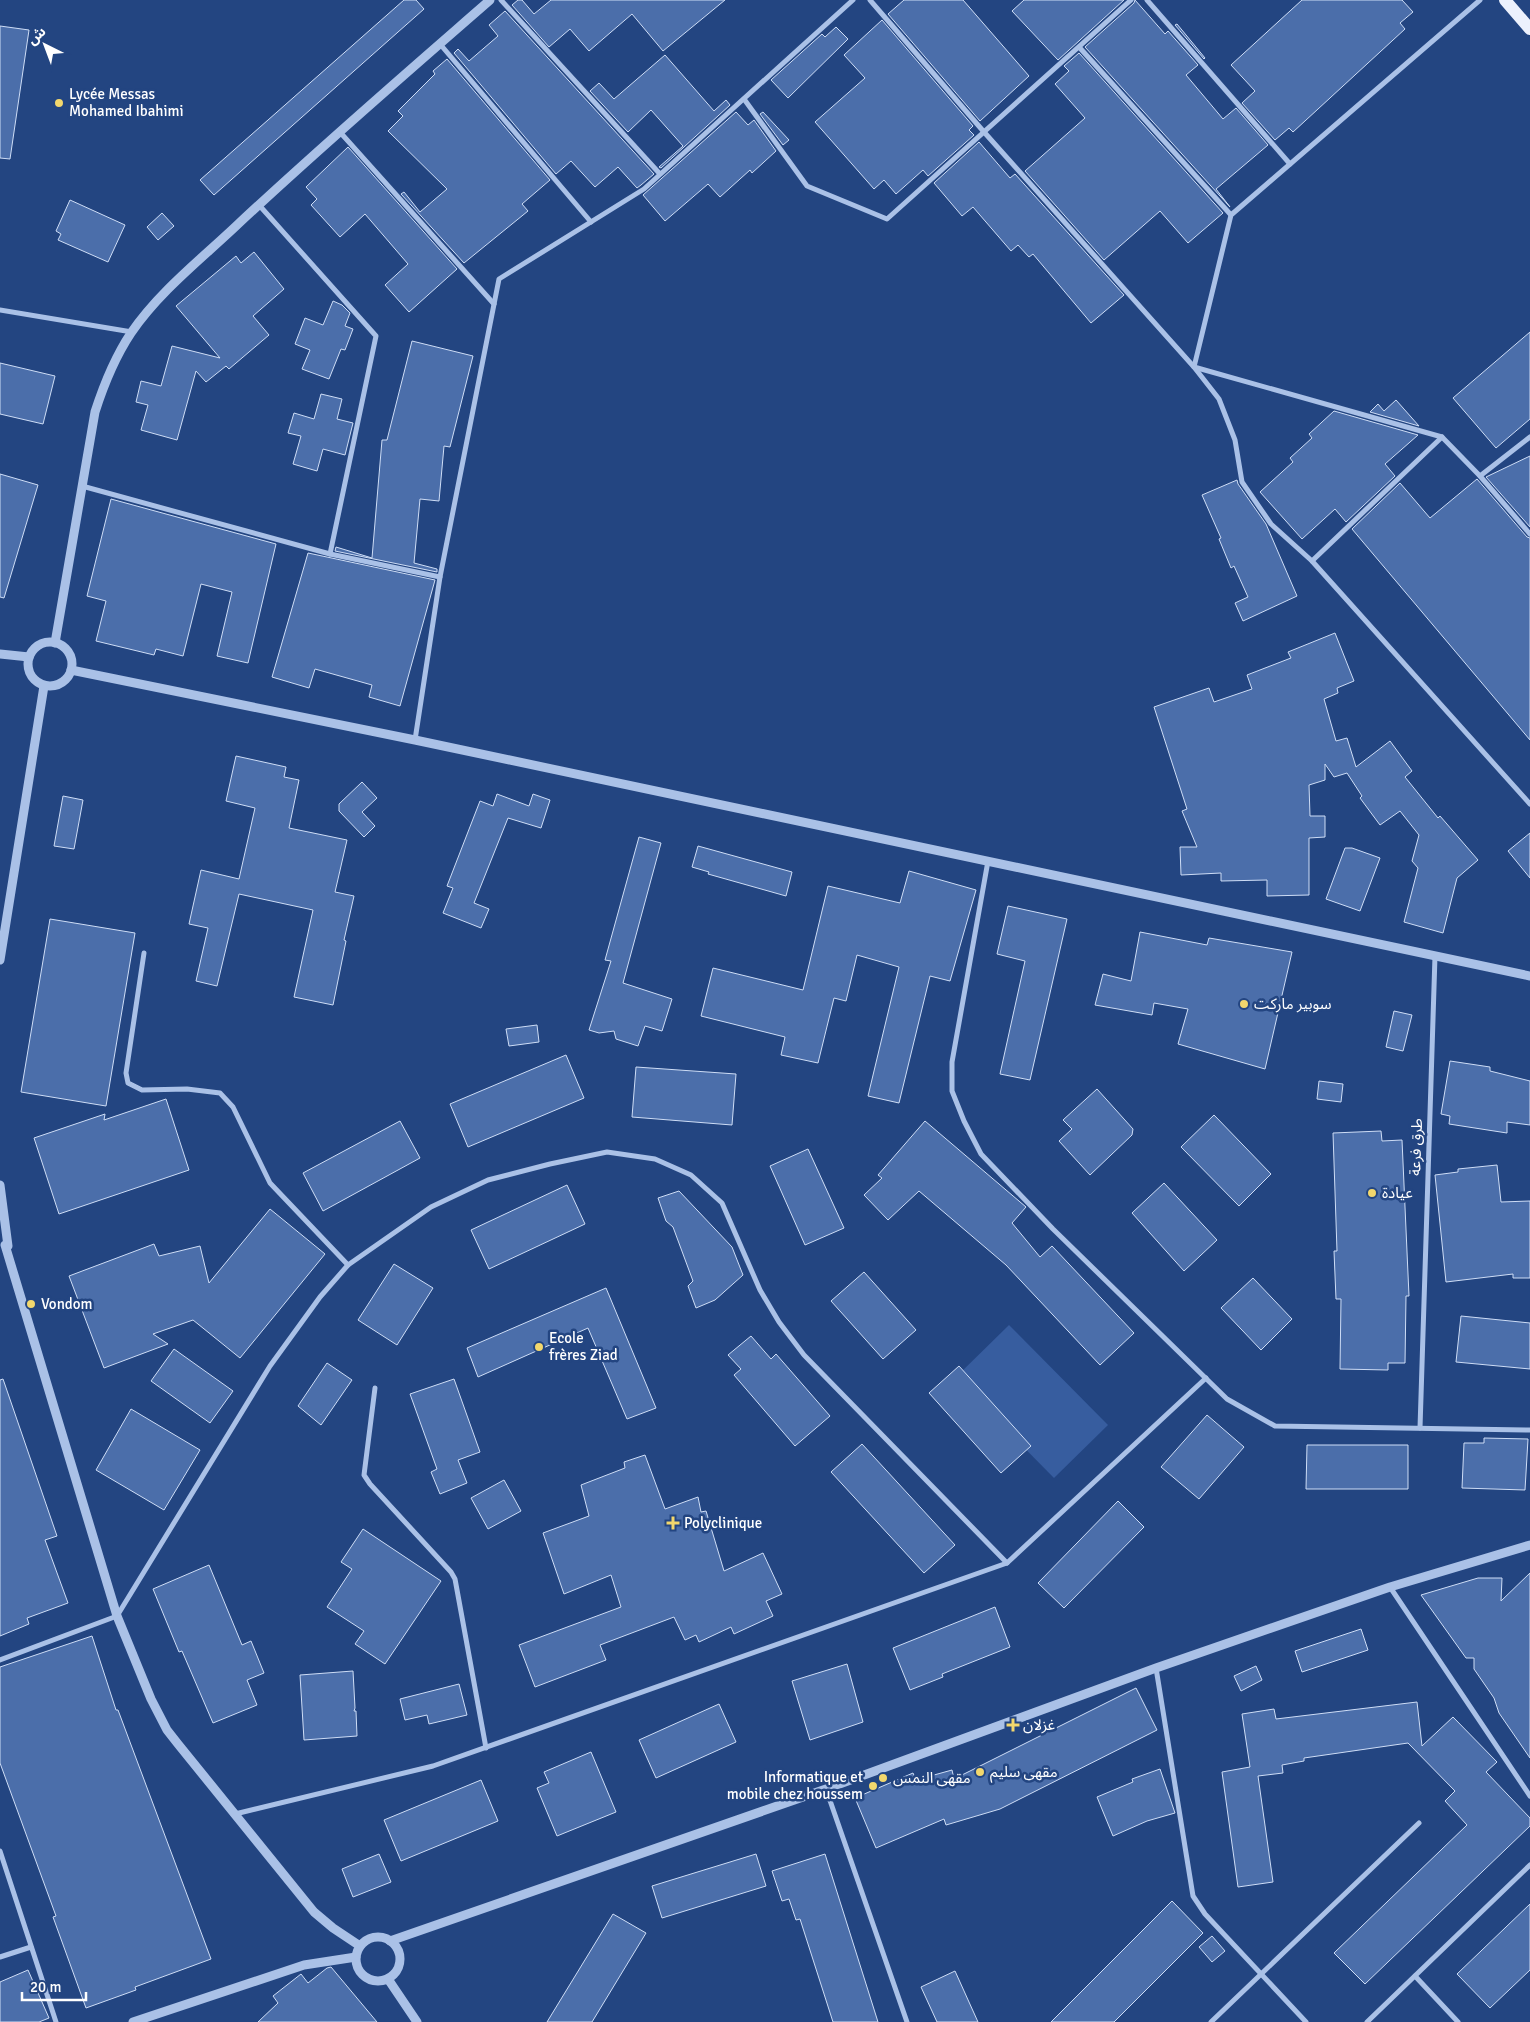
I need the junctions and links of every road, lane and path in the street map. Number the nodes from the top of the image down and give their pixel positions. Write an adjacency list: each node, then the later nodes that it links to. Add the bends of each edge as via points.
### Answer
1 (490, 0): 10 (street)
2 (501, 0): 16 (street)
3 (853, 0): 12 (street)
4 (870, 0): 14 (street)
5 (1131, 0): 11 (street)
6 (1147, 0): 15 (street)
7 (1480, 0): 15 (street)
8 (1505, 0): 9 (main road)
9 (1530, 29)
10 (440, 44): 13 (street); 19 (street)
11 (1079, 47): 14 (street); 18 (street)
12 (744, 99): 14 (street, via 807,186 887,219); 16 (street)
13 (338, 131): 17 (street); 20 (street)
14 (984, 132): 23 (street)
15 (1290, 164): 18 (street)
16 (660, 174): 19 (street, via 644,189)
17 (259, 205): 22 (street, via 151,308); 29 (street, via 376,336)
18 (1230, 215): 23 (street)
19 (591, 222): 20 (street, via 499,279)
20 (494, 304): 31 (street)
21 (0, 310): 22 (street)
22 (132, 332): 27 (street, via 104,384 95,412)
23 (1194, 367): 25 (street); 30 (street, via 1218,399 1235,440 1242,482 1271,524)
24 (1530, 436): 26 (street)
25 (1442, 437): 26 (street); 30 (street)
26 (1480, 476): 28 (street)
27 (81, 486): 29 (street); 32 (street)
28 (1530, 534)
29 (330, 554): 31 (street)
30 (1312, 561): 38 (street)
31 (440, 577): 37 (street)
32 (55, 642): 34 (street, via 36,647); 35 (street, via 70,655)
33 (0, 654): 34 (street)
34 (29, 657): 36 (street, via 30,675)
35 (72, 670): 36 (street, via 61,683); 37 (street)
36 (44, 686): 42 (street)
37 (415, 740): 39 (street)
38 (1530, 804)
39 (988, 861): 41 (street); 47 (street, via 952,1062 952,1091 964,1121 982,1154 1053,1229)
40 (144, 953): 46 (street, via 126,1074 128,1083 142,1090 187,1089 220,1094 233,1106 270,1183)
41 (1434, 956): 43 (street); 49 (street, طرق فرعة)
42 (0, 960)
43 (1530, 976)
44 (0, 1185): 45 (street, via 8,1246)
45 (2, 1246): 54 (street)
46 (348, 1265): 52 (street, via 430,1207 488,1180 607,1152 655,1160 691,1175 722,1203 760,1290 804,1355); 54 (street, via 320,1297 270,1366)
47 (1206, 1378): 49 (street, via 1226,1399 1275,1426); 52 (street)
48 (374, 1388): 57 (street, via 364,1475 455,1579)
49 (1420, 1428): 50 (street)
50 (1530, 1430)
51 (1530, 1545): 53 (street)
52 (1006, 1563): 57 (street)
53 (1390, 1587): 56 (street); 59 (street)
54 (117, 1616): 55 (street); 60 (street, via 151,1700 167,1730)
55 (0, 1660)
56 (1156, 1668): 58 (street); 69 (street, via 1193,1896 1205,1914)
57 (486, 1748): 60 (street, via 433,1766)
58 (826, 1789): 64 (street); 75 (street)
59 (1530, 1796)
60 (235, 1814): 65 (street, via 314,1912)
61 (1418, 1823): 69 (street)
62 (0, 1851): 66 (street)
63 (1530, 1865): 70 (street)
64 (390, 1941): 65 (street, via 374,1937); 71 (street, via 396,1945 400,1958 397,1970)
65 (360, 1946): 68 (street)
66 (31, 1947): 67 (street); 72 (street)
67 (0, 1957)
68 (356, 1957): 71 (street, via 358,1969 365,1977 376,1981); 73 (street, via 304,1965)
69 (1261, 1974): 76 (street); 77 (street)
70 (1415, 1976): 78 (street); 79 (street)
71 (388, 1979): 74 (street)
72 (56, 2022)
73 (133, 2022)
74 (418, 2022)
75 (908, 2022)
76 (1211, 2022)
77 (1306, 2022)
78 (1367, 2022)
79 (1458, 2022)

